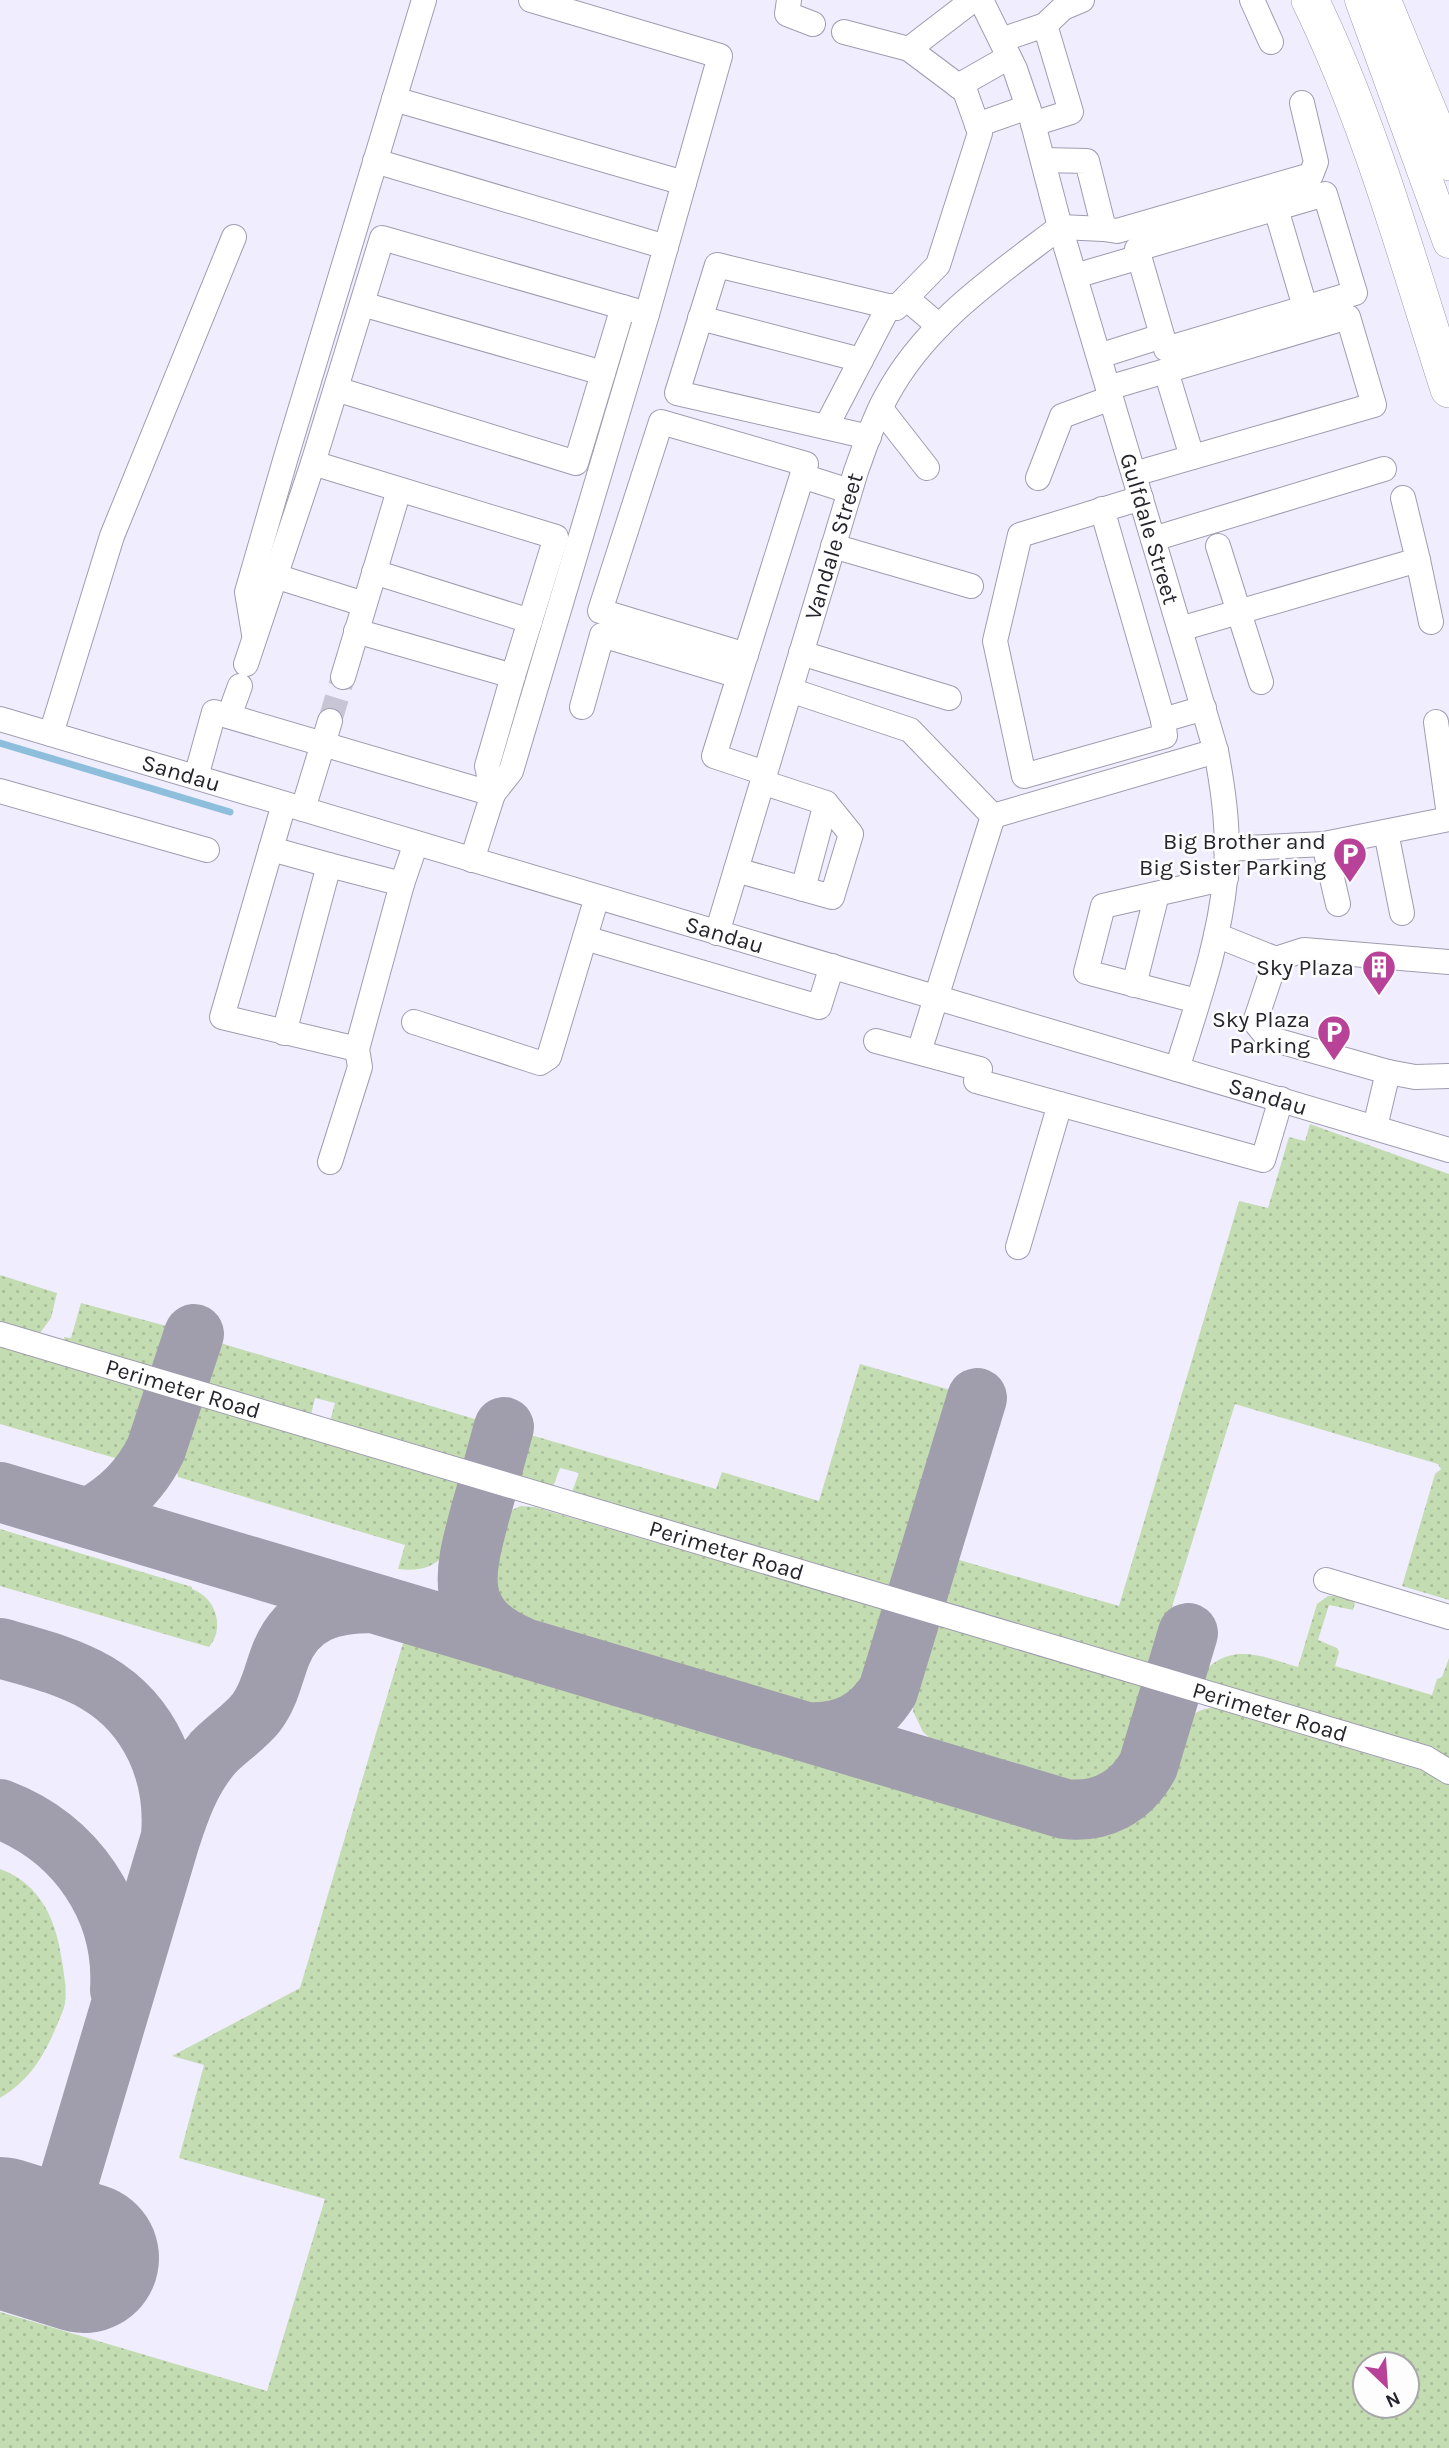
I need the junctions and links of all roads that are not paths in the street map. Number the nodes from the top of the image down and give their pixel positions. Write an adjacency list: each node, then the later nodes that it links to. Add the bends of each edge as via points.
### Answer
1 (424, 0): 18 (street)
2 (531, 0): 25 (street, via 720,55)
3 (789, 0): 11 (street, via 787,14)
4 (973, 0): 16 (street)
5 (981, 0): 15 (street, Gulfdale Street)
6 (1082, 0): 12 (street, via 1063,8)
7 (1252, 0): 14 (street)
8 (1310, 0): 49 (highway, via 1367,140)
9 (1360, 0): 32 (main road)
10 (1382, 0): 24 (highway)
11 (813, 24)
12 (1045, 24): 15 (street); 20 (street, via 1071,113)
13 (844, 32): 16 (street)
14 (1270, 42)
15 (1005, 48): 17 (street); 20 (street, Gulfdale Street)
16 (909, 49): 17 (street)
17 (958, 86): 21 (street, via 965,91)
18 (394, 99): 23 (street); 25 (street)
19 (1302, 103): 28 (street, via 1316,162 1311,174 1117,231)
20 (1031, 116): 21 (street); 22 (street, Gulfdale Street)
21 (977, 125): 36 (street, via 980,133 938,265)
22 (1043, 160): 27 (street, Gulfdale Street); 28 (street, via 1087,161)
23 (375, 161): 29 (street); 33 (street)
24 (1449, 162)
25 (684, 183): 33 (street)
26 (1276, 209): 34 (street, via 1137,249); 39 (street); 39 (street, via 1325,194 1355,293)
27 (1060, 227): 28 (street); 35 (street, Gulfdale Street); 42 (street, Vandale Street)
28 (1104, 229)
29 (354, 230): 31 (street); 79 (street, via 247,592)
30 (234, 237): 94 (street, via 111,537)
31 (382, 238): 37 (street); 38 (street)
32 (1449, 242)
33 (666, 247): 40 (street)
34 (1140, 257): 35 (street); 43 (street)
35 (1075, 276): 44 (street, Gulfdale Street)
36 (897, 302): 41 (street, via 717,265); 42 (street); 45 (street)
37 (362, 304): 47 (street); 48 (street)
38 (623, 307): 40 (street); 47 (street)
39 (1305, 307): 43 (street, via 1166,349)
40 (647, 314): 99 (street, via 511,771)
41 (700, 318): 45 (street); 52 (street, via 677,393)
42 (939, 326): 51 (street, Vandale Street, via 906,366)
43 (1162, 336): 44 (street)
44 (1099, 356): 50 (street, Gulfdale Street)
45 (861, 360): 52 (street)
46 (1167, 371): 50 (street); 54 (street); 54 (street, via 1348,317 1374,405)
47 (603, 373): 48 (street, via 576,463)
48 (336, 389): 55 (street)
49 (1449, 389)
50 (1110, 393): 58 (street, Gulfdale Street); 60 (street, via 1062,416)
51 (881, 409): 53 (street, Vandale Street); 56 (street)
52 (826, 427): 53 (street)
53 (869, 437): 62 (street, Vandale Street)
54 (1192, 457): 58 (street)
55 (313, 463): 61 (street); 71 (street)
56 (927, 468)
57 (1384, 469): 66 (street)
58 (1134, 474): 63 (street, Gulfdale Street)
59 (802, 476): 62 (street); 81 (street); 81 (street, via 806,464 661,422 600,611)
60 (1038, 478)
61 (399, 490): 70 (street); 75 (street, via 556,537)
62 (849, 491): 67 (street, Vandale Street)
63 (1141, 498): 65 (street); 66 (street, Gulfdale Street)
64 (1403, 498): 69 (street)
65 (1102, 509): 91 (street); 91 (street, via 1020,535 995,641 1024,776 1165,736)
66 (1153, 539): 77 (street, Gulfdale Street)
67 (833, 546): 72 (street); 80 (street, Vandale Street)
68 (1218, 546): 74 (street)
69 (1418, 560): 74 (street); 76 (street)
70 (374, 572): 73 (street); 75 (street)
71 (275, 576): 73 (street); 79 (street)
72 (971, 586)
73 (364, 604): 78 (street)
74 (1240, 612): 77 (street); 84 (street)
75 (530, 621): 82 (street)
76 (1432, 622)
77 (1180, 629): 88 (street, Gulfdale Street)
78 (356, 631): 82 (street); 83 (street)
79 (255, 638): 89 (street)
80 (801, 653): 85 (street, Vandale Street); 86 (street)
81 (742, 665): 87 (street, via 602,635); 97 (street, via 713,756)
82 (513, 676): 99 (street, via 487,766)
83 (343, 677)
84 (1261, 682)
85 (790, 690): 97 (street, Vandale Street); 101 (street, via 910,730)
86 (949, 698)
87 (582, 707)
88 (1204, 708): 91 (street); 95 (street, Gulfdale Street)
89 (229, 716): 93 (street); 96 (street, via 214,712)
90 (0, 719): 94 (street, Sandau)
91 (1163, 720)
92 (1436, 722): 102 (street)
93 (327, 733): 99 (street); 100 (street)
94 (51, 734): 96 (street, Sandau)
95 (1216, 751): 101 (street); 107 (street, Gulfdale Street, via 1224,793)
96 (195, 777): 100 (street, Sandau)
97 (763, 778): 111 (street, Vandale Street); 111 (street, via 826,803 851,834 832,897)
98 (0, 791): 108 (street)
99 (493, 794): 109 (street)
100 (294, 806): 104 (street, Sandau); 106 (street)
101 (993, 816): 125 (street)
102 (1449, 817): 103 (street)
103 (1387, 832): 105 (street); 117 (street)
104 (416, 843): 109 (street, Sandau); 113 (street)
105 (1324, 845): 107 (street); 116 (street)
106 (271, 849): 110 (street); 128 (street, via 222,1017)
107 (1226, 849): 112 (street, Gulfdale Street)
108 (207, 850)
109 (472, 860): 115 (street, Sandau)
110 (329, 865): 113 (street); 128 (street)
111 (736, 870): 118 (street, Vandale Street)
112 (1226, 878): 114 (street); 119 (street, Gulfdale Street)
113 (402, 884): 130 (street)
114 (1157, 894): 124 (street); 124 (street, via 1103,906 1086,972)
115 (597, 897): 118 (street, Sandau); 120 (street)
116 (1338, 904)
117 (1402, 913)
118 (717, 933): 123 (street, Sandau)
119 (1216, 935): 121 (street); 126 (street, Gulfdale Street)
120 (585, 938): 123 (street, via 819,1007); 127 (street, via 549,1057 540,1063)
121 (1276, 959): 122 (street, via 1304,950); 133 (street, via 1255,1022 1268,1038)
122 (1449, 962)
123 (832, 966): 125 (street, Sandau)
124 (1134, 985): 126 (street)
125 (935, 997): 131 (street); 132 (street, Sandau)
126 (1197, 1001): 132 (street, Gulfdale Street)
127 (414, 1022)
128 (284, 1033): 130 (street)
129 (876, 1041): 131 (street)
130 (357, 1049): 139 (street, via 360,1067)
131 (919, 1052): 136 (street, via 980,1069 976,1081)
132 (1177, 1069): 135 (street, Sandau)
133 (1388, 1072): 134 (street); 137 (street)
134 (1449, 1076)
135 (1281, 1100): 136 (street, via 1263,1160); 137 (street, Sandau)
136 (1060, 1104): 140 (street)
137 (1375, 1127): 138 (street, Sandau)
138 (1449, 1150)
139 (330, 1162)
140 (1018, 1247)
141 (0, 1334): 144 (street, Perimeter Road, via 1426,1758)
142 (1326, 1580): 143 (street)
143 (1449, 1617)
144 (1449, 1772)

